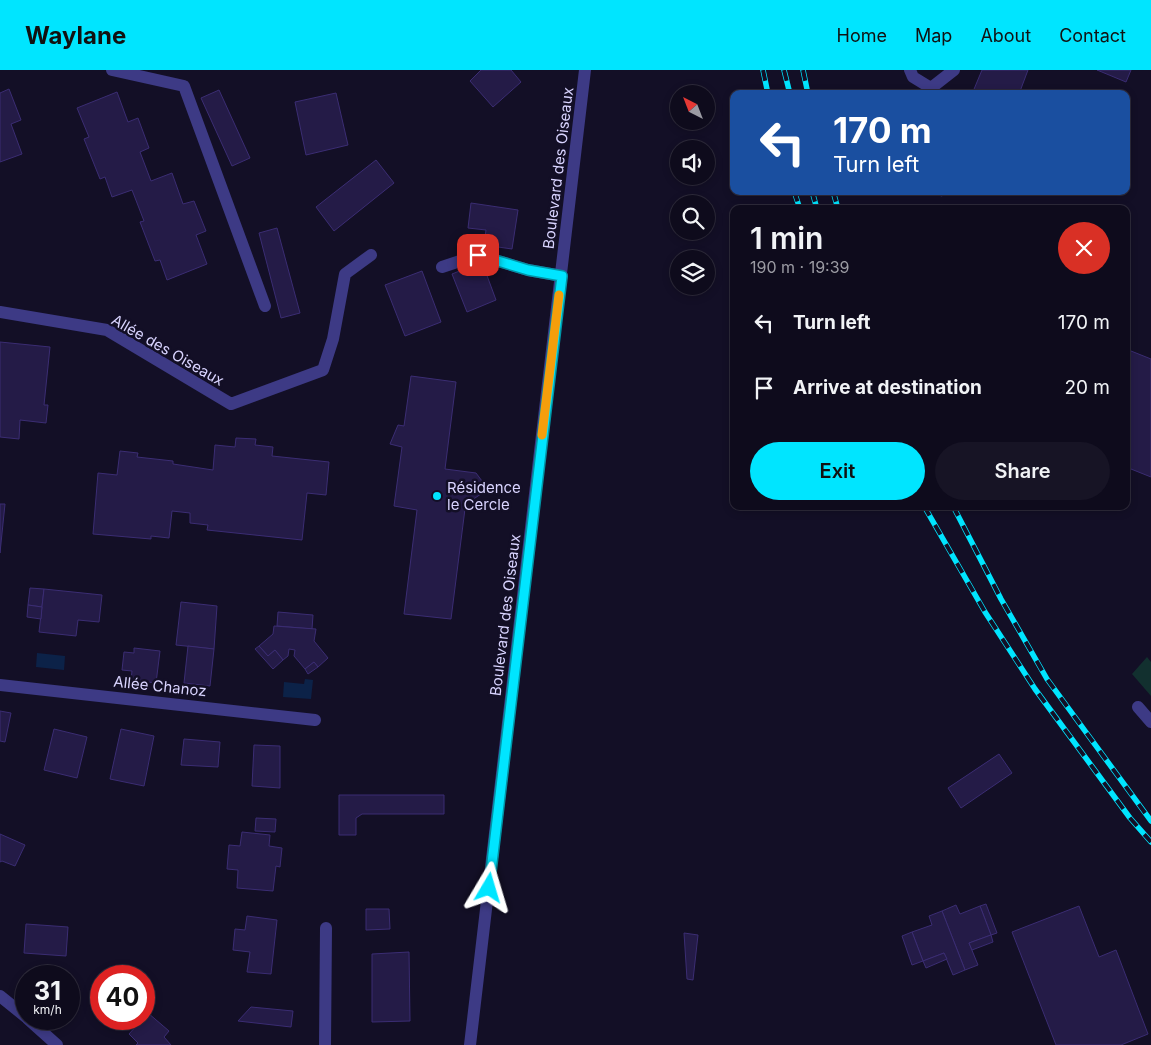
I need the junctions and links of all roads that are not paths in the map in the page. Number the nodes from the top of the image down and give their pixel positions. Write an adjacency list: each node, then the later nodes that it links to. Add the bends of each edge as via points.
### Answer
1 (112, 70): 8 (street, via 184,86)
2 (585, 70): 7 (street, Boulevard des Oiseaux)
3 (910, 70): 4 (street, via 913,78 931,88)
4 (954, 70)
5 (371, 255): 9 (street, Allée des Oiseaux, via 345,274 333,339 323,370 230,404 107,330)
6 (442, 267): 7 (street, via 478,255)
7 (562, 276): 20 (street, Boulevard des Oiseaux)
8 (265, 306)
9 (0, 312)
10 (0, 685): 12 (street, Allée Chanoz)
11 (1138, 707): 13 (street)
12 (316, 720)
13 (1151, 722)
14 (326, 928): 19 (street)
15 (0, 996): 16 (street)
16 (15, 1008)
17 (40, 1030): 18 (street)
18 (57, 1045)
19 (325, 1045)
20 (470, 1045)

